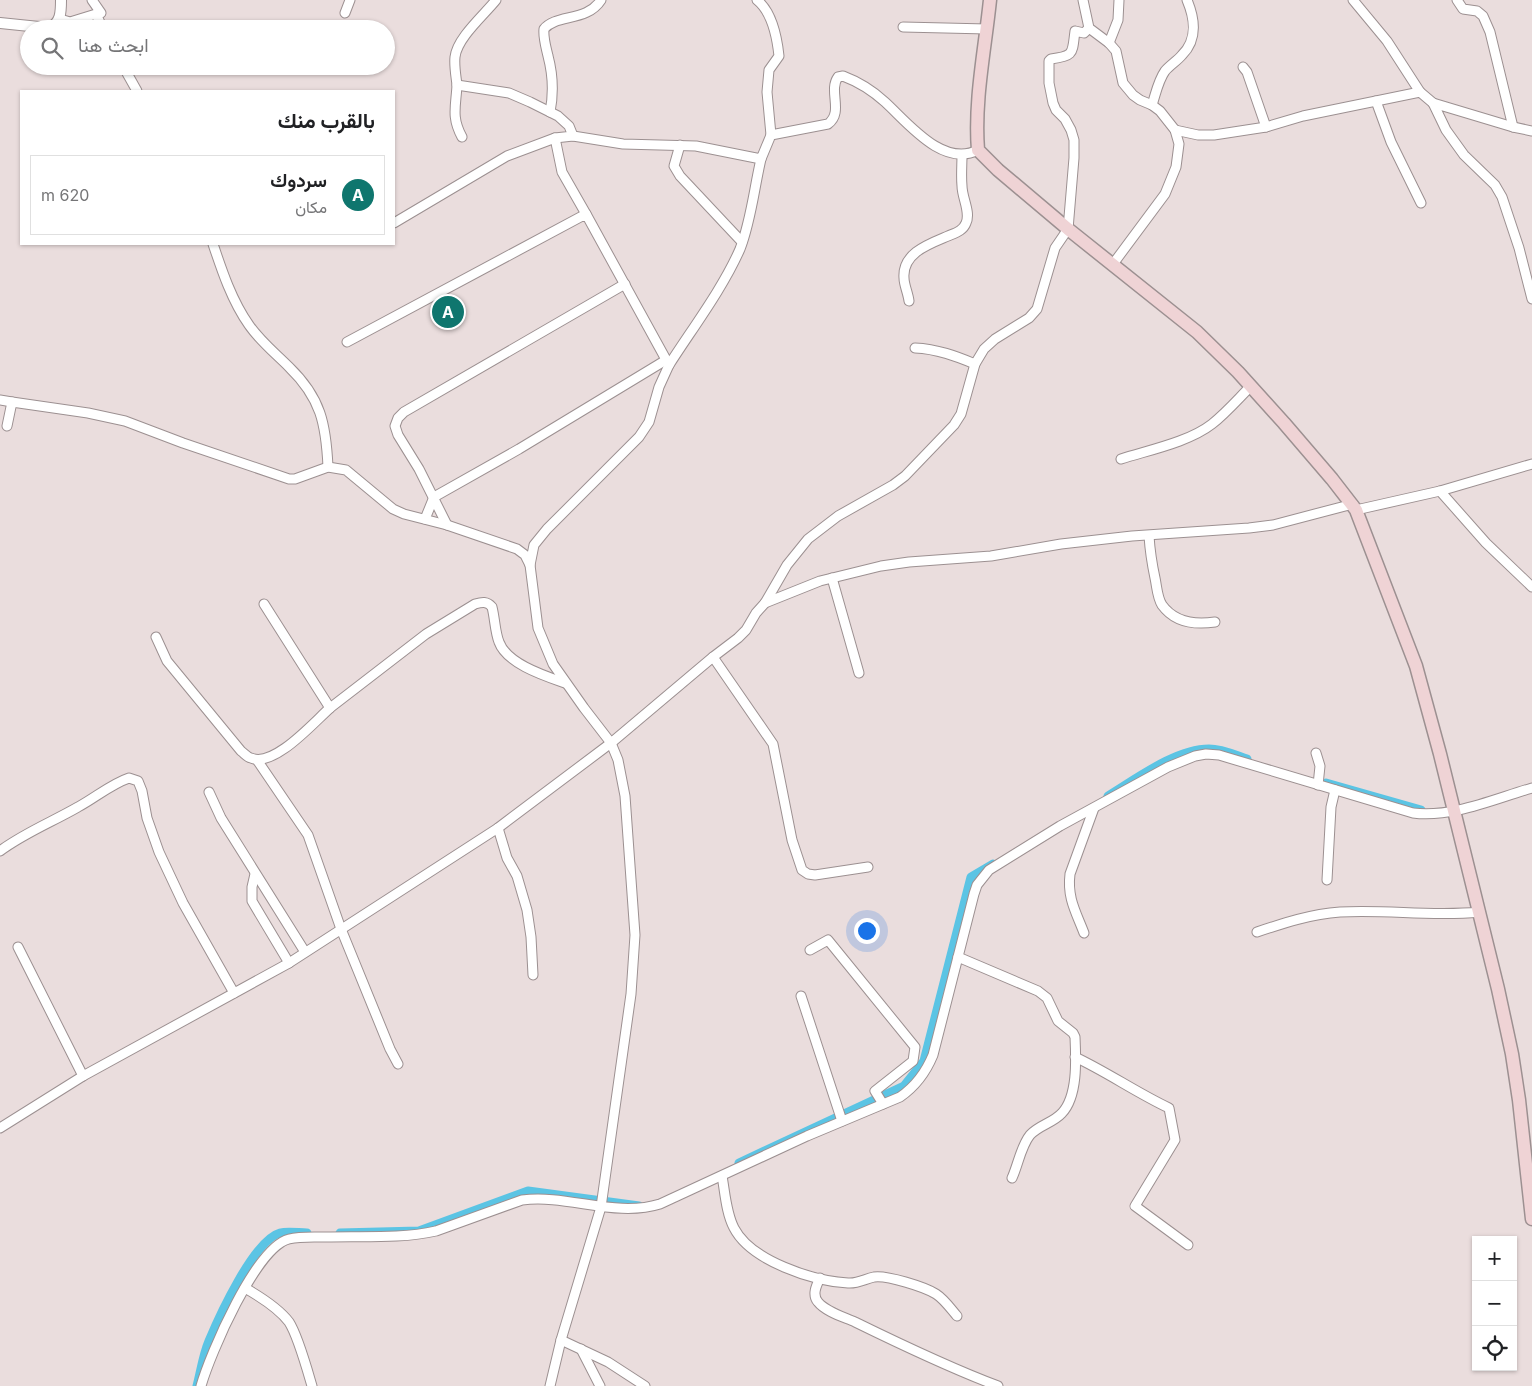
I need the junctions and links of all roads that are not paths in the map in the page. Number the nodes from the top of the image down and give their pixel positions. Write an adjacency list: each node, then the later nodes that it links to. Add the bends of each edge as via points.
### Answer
1 (61, 0): 15 (street)
2 (92, 0): 13 (street)
3 (350, 0): 14 (street)
4 (496, 0): 27 (street, via 458,46 455,56)
5 (601, 0): 33 (street, via 592,10 550,23 544,29 553,78)
6 (757, 0): 38 (street, via 766,9 778,42 779,56 769,70)
7 (990, 0): 23 (main road)
8 (1084, 0): 22 (street)
9 (1119, 0): 24 (street, via 1118,20)
10 (1187, 0): 32 (street, via 1194,21 1192,42 1166,71)
11 (1353, 0): 29 (street, via 1386,41)
12 (1457, 0): 35 (street, via 1463,9 1477,11 1484,16)
13 (101, 13)
14 (345, 14)
15 (60, 19): 16 (street)
16 (63, 20)
17 (76, 20): 18 (street, via 96,14)
18 (99, 20)
19 (0, 23): 20 (street)
20 (20, 24)
21 (903, 27): 23 (street)
22 (1089, 28): 24 (street); 49 (street, via 1084,33 1075,31 1069,56 1049,61 1049,83 1056,110 1065,119 1074,140)
23 (987, 29): 43 (main road, via 976,133)
24 (1109, 43): 32 (street, via 1116,51 1123,83 1133,96)
25 (1243, 67): 34 (street)
26 (128, 75): 28 (street)
27 (457, 85): 33 (street, via 509,93); 40 (street, via 454,115)
28 (135, 90)
29 (1420, 92): 30 (street); 31 (street)
30 (1376, 101): 34 (street); 46 (street, via 1391,142)
31 (1434, 103): 35 (street); 54 (street, via 1446,130 1464,155 1502,197)
32 (1152, 105): 36 (street)
33 (550, 112): 39 (street, via 569,126)
34 (1266, 127): 36 (street, via 1214,135)
35 (1513, 127): 37 (street)
36 (1175, 130): 52 (street, via 1179,153 1168,188)
37 (1532, 131)
38 (771, 135): 44 (street, via 830,122 836,112 835,83 838,77 843,76 868,88 931,143 947,152); 45 (street)
39 (573, 136): 41 (street); 42 (street, via 623,144)
40 (462, 137)
41 (555, 138): 47 (street, via 562,172); 48 (street, via 507,156)
42 (680, 145): 45 (street); 50 (street, via 674,166 680,176)
43 (978, 150): 44 (street); 49 (main road)
44 (962, 155): 55 (street, via 961,185 967,222 958,232 922,247 910,258 904,278)
45 (761, 159): 50 (street)
46 (1421, 203)
47 (586, 214): 53 (street); 56 (street)
48 (395, 222)
49 (1068, 229): 52 (main road); 59 (street, via 1055,248 1037,309 1029,318 989,344)
50 (742, 242): 58 (street, via 721,285)
51 (213, 245): 66 (street, via 244,318 268,348 291,368 320,411)
52 (1113, 264): 60 (main road, via 1197,332)
53 (625, 284): 58 (street); 68 (street, via 398,418 398,435)
54 (1532, 299)
55 (909, 300)
56 (347, 342)
57 (916, 348): 59 (street, via 927,348)
58 (668, 362): 68 (street); 73 (street, via 649,422 639,437 547,529 534,546)
59 (975, 364): 76 (street, via 965,404 954,425 899,481 838,516 808,539 787,565)
60 (1250, 386): 64 (street, via 1201,431); 69 (main road)
61 (0, 400): 62 (street)
62 (12, 402): 63 (street); 66 (street, via 126,421 281,477 295,478)
63 (7, 426)
64 (1121, 458)
65 (1532, 464): 67 (street)
66 (328, 467): 70 (street, via 346,470 393,509)
67 (1440, 491): 69 (street); 75 (street, via 1486,543)
68 (434, 497): 70 (street); 71 (street)
69 (1355, 507): 72 (street, via 1273,525); 92 (main road, via 1416,666)
70 (425, 519): 71 (street)
71 (446, 525): 73 (street, via 517,549)
72 (1149, 536): 74 (street, via 1062,544 991,556 909,562); 78 (street, via 1150,557 1163,605 1186,622)
73 (530, 565): 82 (street, via 538,628)
74 (832, 578): 76 (street); 81 (street)
75 (1532, 587)
76 (765, 603): 80 (street, via 746,630)
77 (264, 604): 83 (street)
78 (1215, 622)
79 (156, 637): 86 (street, via 167,660 193,693 241,751)
80 (714, 657): 84 (street); 95 (street, via 773,744 792,840 802,870 815,875)
81 (860, 673)
82 (565, 683): 83 (street, via 512,660 504,652 497,636 492,607 482,602 426,634); 84 (street)
83 (330, 708): 86 (street, via 290,745)
84 (611, 743): 93 (street); 118 (street, via 625,796 635,935 631,994)
85 (1316, 754): 87 (street, via 1320,766)
86 (257, 760): 99 (street, via 308,835)
87 (1318, 785): 89 (street); 91 (street, via 1219,755 1206,754 1168,767)
88 (1532, 788): 92 (street)
89 (1334, 790): 92 (street, via 1412,813 1427,815); 97 (street)
90 (209, 792): 96 (street)
91 (1094, 808): 101 (street, via 1069,884 1069,894); 105 (street, via 998,863 983,876 977,884)
92 (1454, 811): 98 (main road)
93 (498, 828): 99 (street); 107 (street, via 527,910)
94 (0, 851): 108 (street, via 118,782 129,778 138,781 159,852)
95 (868, 867)
96 (255, 874): 104 (street); 106 (street, via 252,901)
97 (1326, 880)
98 (1479, 912): 100 (street, via 1338,912 1290,921); 119 (main road, via 1512,1054)
99 (341, 929): 104 (street); 111 (street)
100 (1257, 932)
101 (1084, 933)
102 (18, 947): 112 (street)
103 (810, 950): 113 (street, via 828,940 916,1047 913,1061 875,1091)
104 (306, 952): 106 (street)
105 (958, 957): 110 (street, via 1038,991 1047,998 1058,1021 1073,1033); 113 (street, via 928,1067 910,1090)
106 (289, 963): 108 (street)
107 (533, 975)
108 (234, 993): 112 (street)
109 (801, 996): 114 (street)
110 (1075, 1057): 117 (street, via 1074,1086 1069,1102 1062,1113 1031,1134); 120 (street, via 1170,1108 1175,1140 1135,1206)
111 (398, 1064)
112 (83, 1076): 115 (street)
113 (883, 1104): 114 (street)
114 (842, 1121): 116 (street)
115 (0, 1128)
116 (722, 1176): 118 (street, via 649,1208); 121 (street, via 734,1228 744,1241 756,1253 776,1264)
117 (1012, 1178)
118 (601, 1207): 122 (street, via 536,1198 422,1234 288,1239 271,1249); 124 (street)
119 (1532, 1219)
120 (1188, 1246)
121 (820, 1278): 123 (street, via 850,1283 874,1277 898,1280 936,1294); 131 (street, via 815,1297 828,1309)
122 (245, 1288): 126 (street, via 214,1348); 127 (street, via 258,1295 288,1322)
123 (957, 1316)
124 (561, 1340): 125 (street); 128 (street)
125 (581, 1349): 129 (street); 130 (street)
126 (201, 1386)
127 (312, 1386)
128 (550, 1386)
129 (600, 1386)
130 (645, 1386)
131 (998, 1386)

